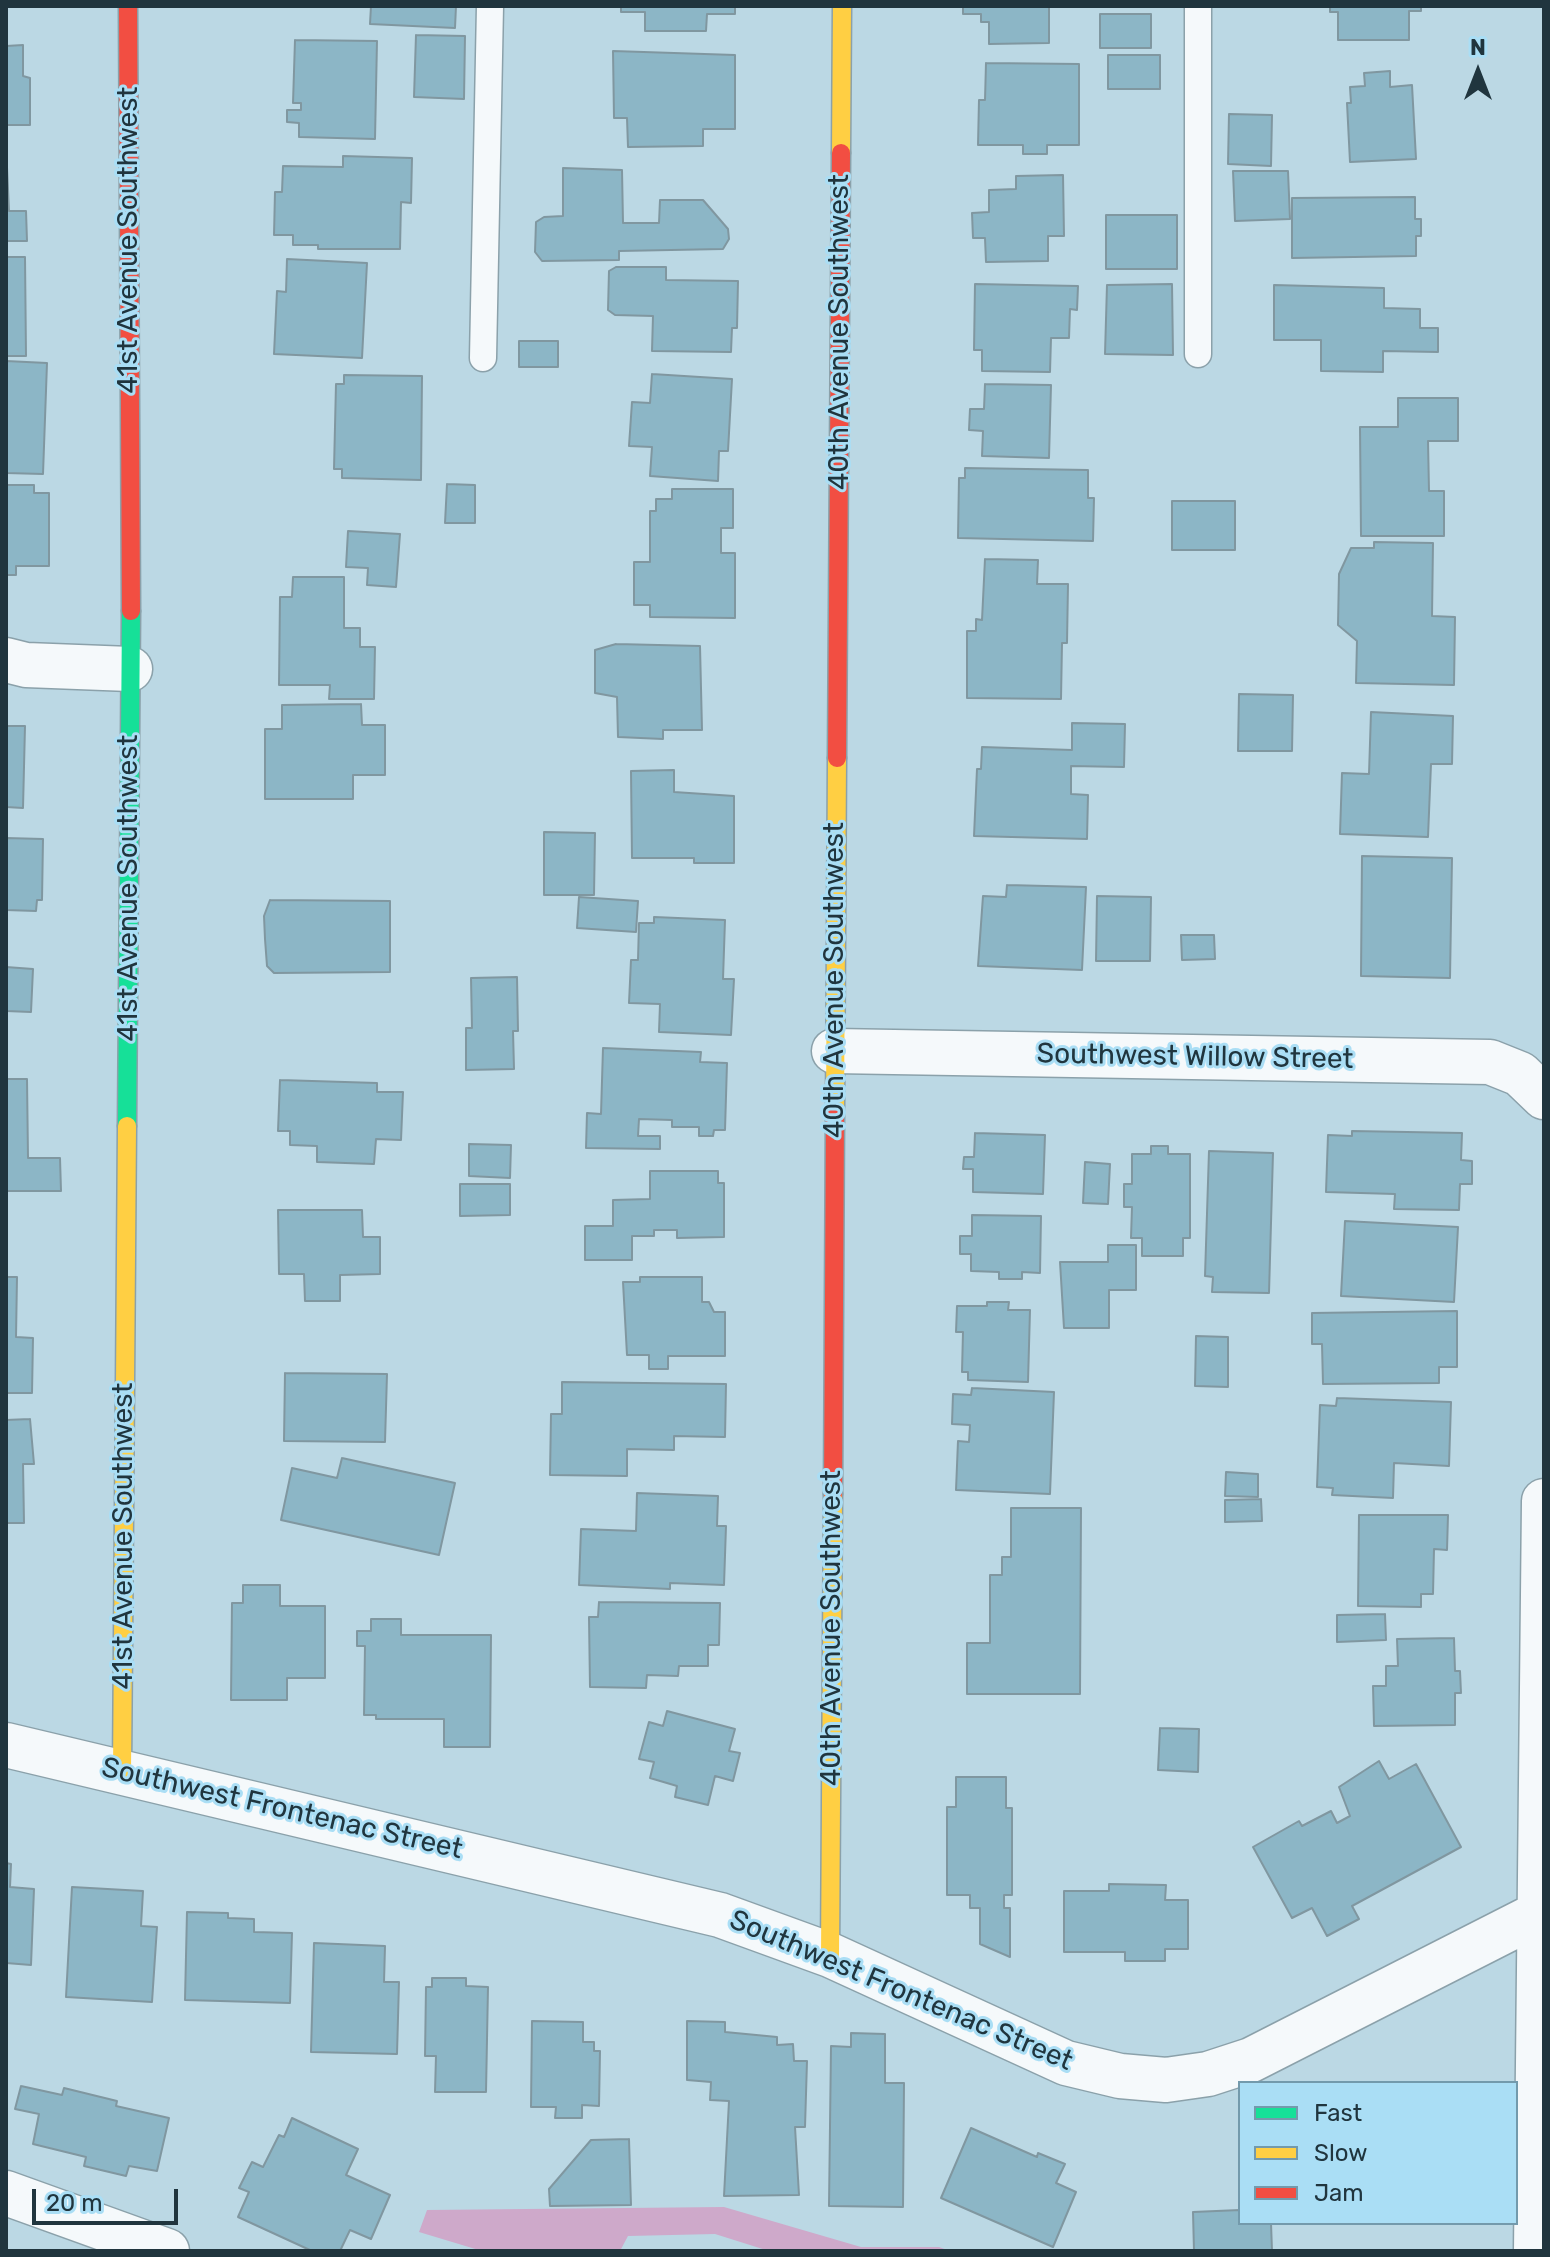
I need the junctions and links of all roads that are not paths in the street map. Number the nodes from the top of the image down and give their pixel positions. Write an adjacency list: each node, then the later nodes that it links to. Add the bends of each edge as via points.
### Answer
1 (128, 6): 8 (street, 41st Avenue Southwest)
2 (490, 6): 6 (lane)
3 (842, 6): 9 (street, 40th Avenue Southwest)
4 (1198, 6): 5 (lane)
5 (1198, 354)
6 (483, 358)
7 (6, 660): 8 (street)
8 (130, 669): 13 (street, 41st Avenue Southwest)
9 (834, 1051): 10 (street, Southwest Willow Street, via 1490,1062 1520,1074); 15 (street, 40th Avenue Southwest)
10 (1544, 1097)
11 (1544, 1501): 14 (street)
12 (6, 1745): 13 (street, Southwest Frontenac Street)
13 (122, 1770): 15 (street, Southwest Frontenac Street, via 720,1915)
14 (1538, 1914): 15 (street, Southwest Frontenac Street, via 1251,2060 1166,2080 1066,2063); 18 (street)
15 (830, 1955)
16 (6, 2193): 17 (street)
17 (167, 2251)
18 (1536, 2251)

